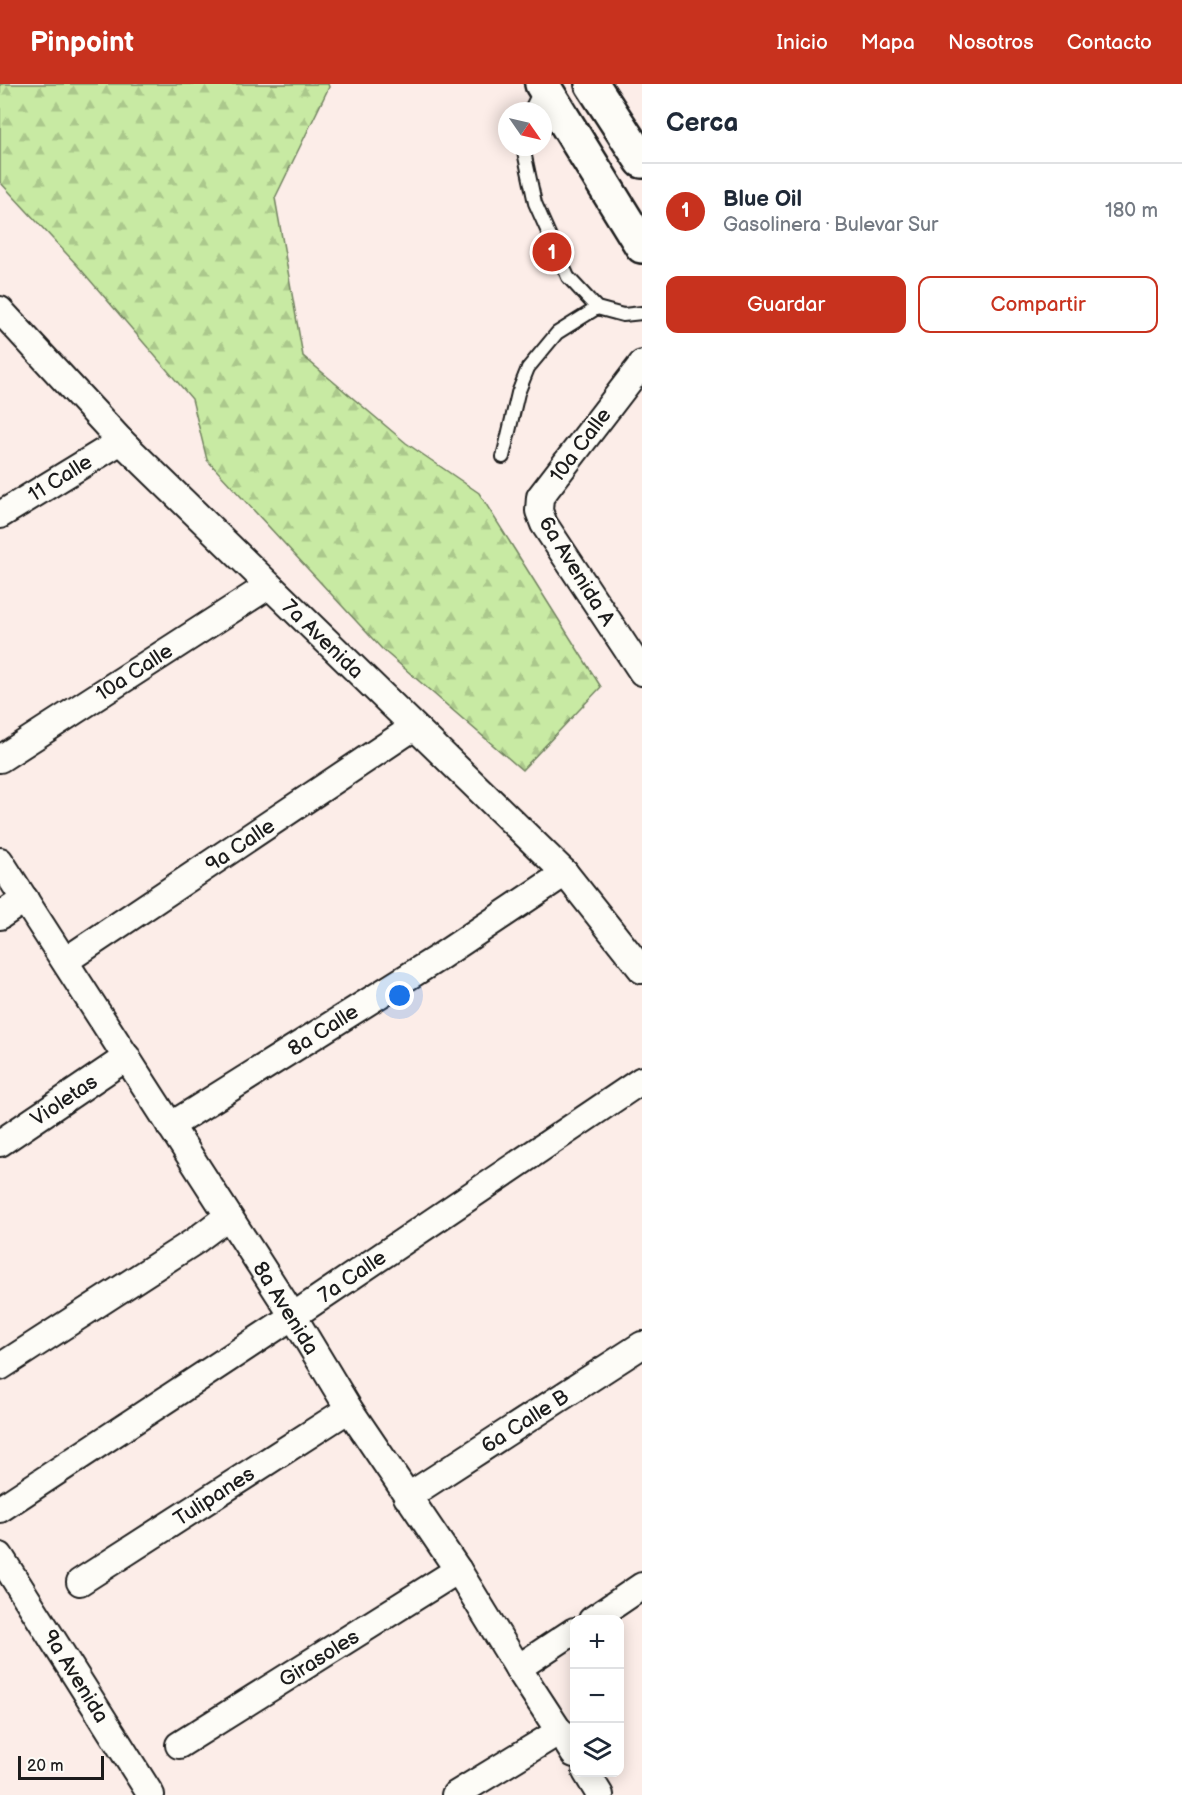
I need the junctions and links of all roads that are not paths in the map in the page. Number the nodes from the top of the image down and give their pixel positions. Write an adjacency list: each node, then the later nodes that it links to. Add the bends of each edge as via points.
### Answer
1 (599, 86): 4 (main road)
2 (538, 93): 5 (main road)
3 (525, 156): 6 (lane, via 534,203 568,277)
4 (642, 161)
5 (642, 246)
6 (597, 308): 8 (lane, via 623,315); 11 (lane, via 557,333 528,368)
7 (0, 309): 10 (street, 7a Avenida)
8 (642, 313)
9 (642, 364): 12 (street, 10a Calle)
10 (121, 441): 13 (street, 11 Calle); 14 (street, 7a Avenida)
11 (503, 457)
12 (540, 497): 15 (street, 6a Avenida A, via 539,511 544,524)
13 (0, 515)
14 (268, 586): 16 (street, 7a Avenida); 17 (street, 10a Calle)
15 (642, 672)
16 (414, 727): 19 (street, 7a Avenida); 22 (street, 9a Calle)
17 (0, 759)
18 (0, 861): 20 (street, 8a Avenida)
19 (566, 873): 23 (street, 7a Avenida); 26 (street, 8a Calle)
20 (25, 899): 21 (street); 22 (street, 8a Avenida)
21 (0, 916)
22 (65, 961): 24 (street, 8a Avenida)
23 (642, 970)
24 (127, 1057): 26 (street, 8a Avenida); 27 (street, Violetas)
25 (642, 1080): 29 (street, 7a Calle)
26 (170, 1126): 28 (street, 8a Avenida)
27 (0, 1143)
28 (227, 1217): 29 (street, 8a Avenida); 31 (street)
29 (292, 1316): 32 (street, 8a Avenida); 34 (street, 7a Calle)
30 (642, 1344): 33 (street, 6a Calle B)
31 (0, 1367)
32 (349, 1409): 33 (street, 8a Avenida); 37 (street, Tulipanes)
33 (407, 1497): 36 (street, 8a Avenida)
34 (0, 1509)
35 (0, 1556): 46 (street, 9a Avenida)
36 (458, 1570): 41 (street, 8a Avenida); 43 (street, Girasoles)
37 (80, 1582)
38 (642, 1586): 39 (street)
39 (599, 1615)
40 (570, 1634): 41 (street)
41 (518, 1668): 42 (street, 8a Avenida)
42 (560, 1731): 44 (street, 8a Avenida); 47 (street)
43 (179, 1745)
44 (570, 1747)
45 (589, 1777): 48 (street)
46 (151, 1795)
47 (455, 1795)
48 (600, 1795)

